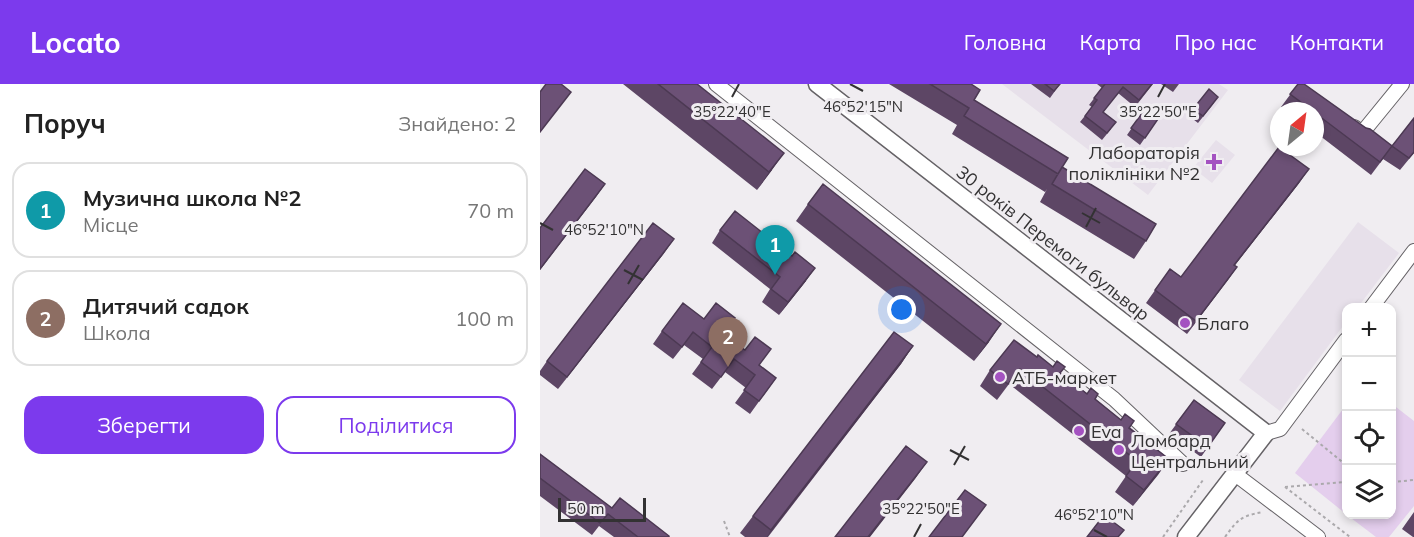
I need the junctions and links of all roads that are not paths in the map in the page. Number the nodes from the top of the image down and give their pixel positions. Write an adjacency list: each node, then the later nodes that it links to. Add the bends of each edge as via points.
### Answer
1 (716, 84): 9 (street, via 1114,399)
2 (817, 84): 8 (main road, 30 років Перемоги бульвар)
3 (1402, 84): 4 (street, via 1362,133)
4 (1345, 121)
5 (1414, 251): 6 (street)
6 (1375, 303)
7 (1342, 347): 8 (street, via 1280,429)
8 (1266, 433): 10 (main road)
9 (1183, 464)
10 (1235, 474): 11 (main road); 12 (street)
11 (1186, 537)
12 (1318, 537)

